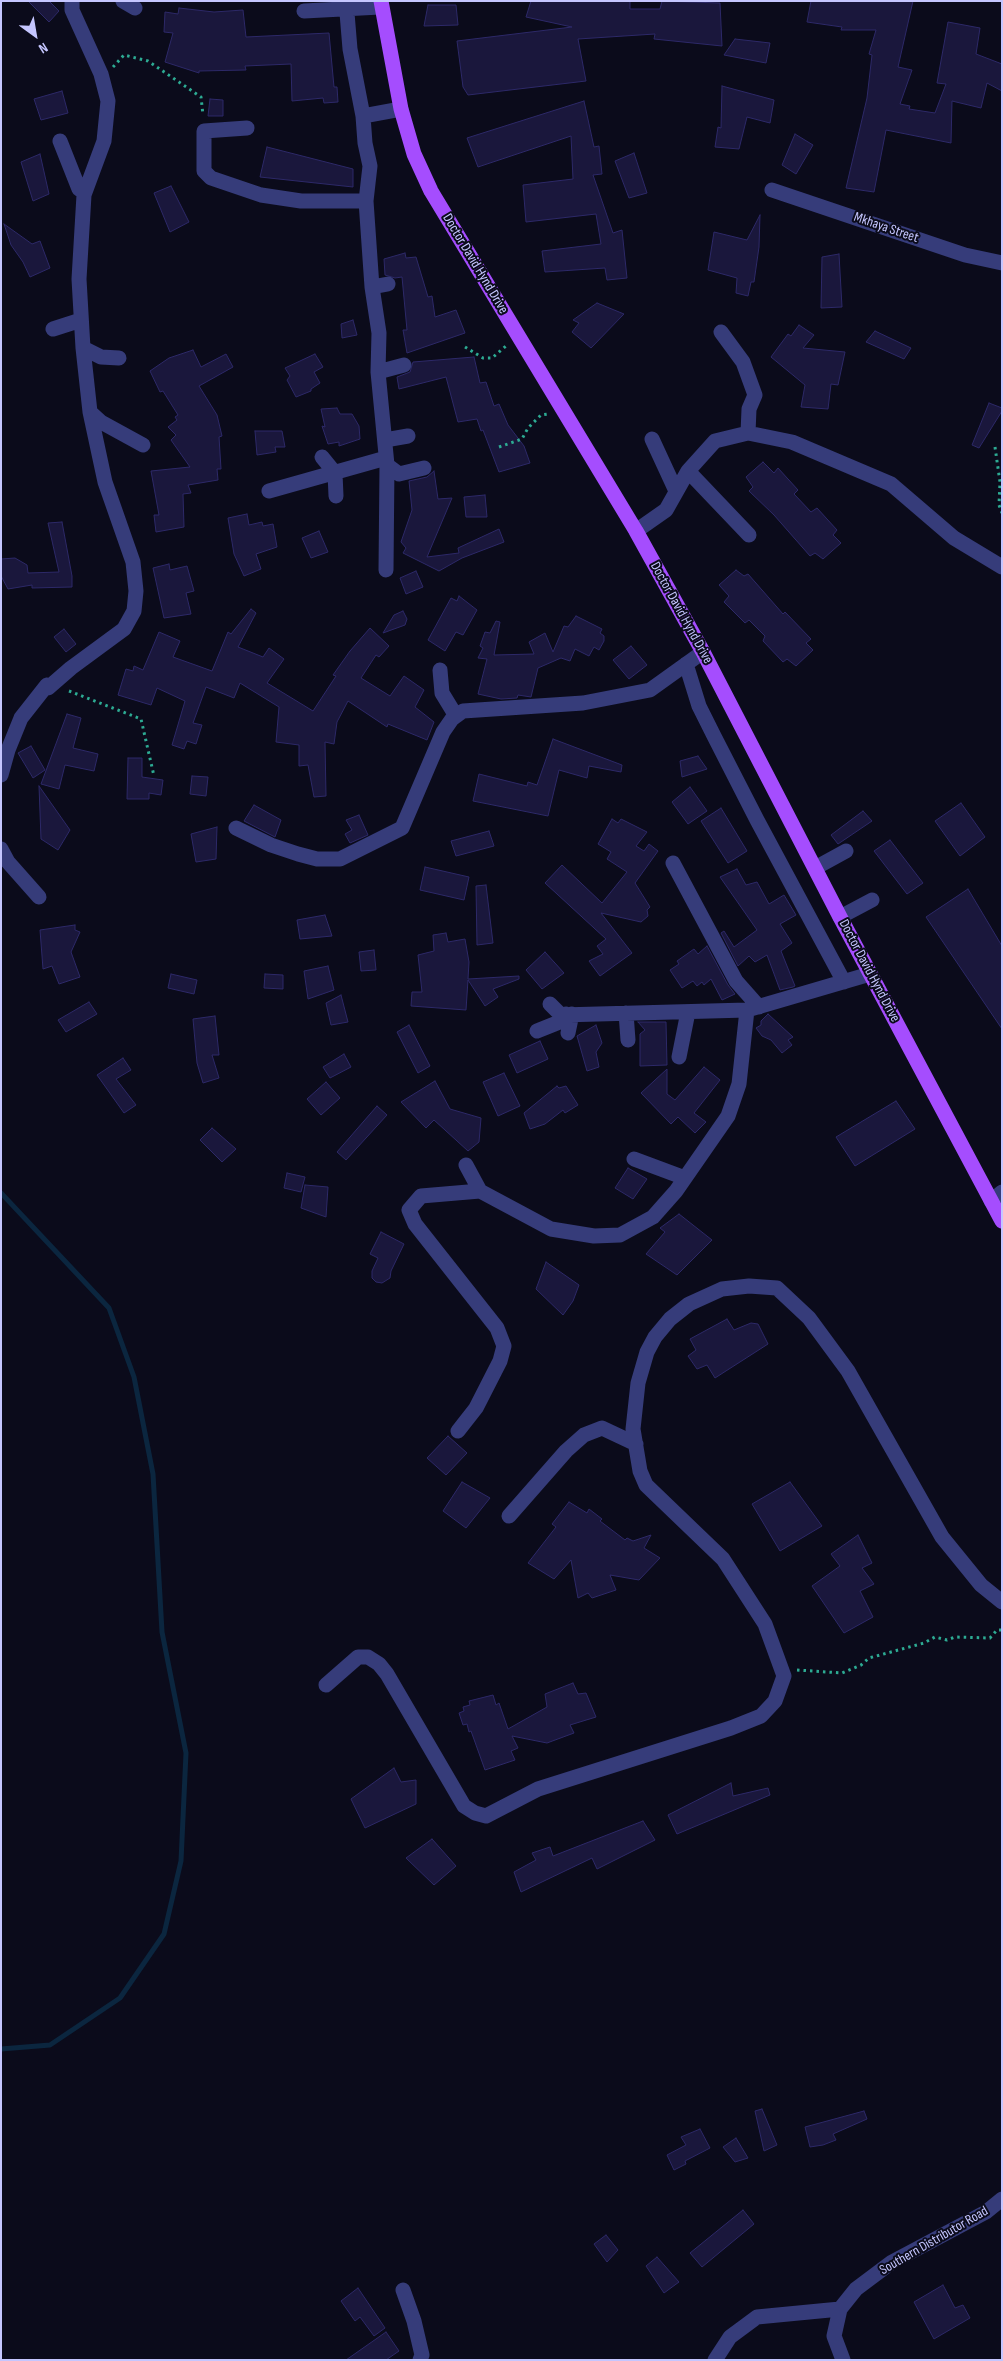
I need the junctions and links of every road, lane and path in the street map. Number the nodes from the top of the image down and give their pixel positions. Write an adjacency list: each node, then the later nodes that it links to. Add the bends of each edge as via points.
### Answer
1 (72, 1): 5 (street, via 72,10)
2 (380, 4): 3 (street); 6 (main road, Doctor David Hynd Drive)
3 (347, 5): 4 (street); 7 (street, via 350,49)
4 (304, 11)
5 (102, 80): 9 (path, via 124,55 148,61 201,97); 12 (street, via 108,101 104,141)
6 (401, 110): 7 (street); 20 (main road, Doctor David Hynd Drive, via 414,154 431,191)
7 (363, 116): 13 (street, via 370,166)
8 (247, 128): 9 (street)
9 (204, 131): 13 (street, via 204,171 211,178 261,195 301,201)
10 (60, 141): 12 (street, via 79,189)
11 (772, 190): 14 (street, Mkhaya Street, via 965,255)
12 (85, 192): 17 (street, via 79,279)
13 (366, 201): 16 (street)
14 (1002, 262)
15 (388, 284): 16 (street)
16 (372, 287): 25 (street, via 385,334)
17 (81, 320): 18 (street); 22 (street)
18 (53, 329)
19 (721, 332): 28 (street, via 743,362 755,395 749,409)
20 (519, 337): 21 (path, via 492,358 483,358); 27 (main road, Doctor David Hynd Drive)
21 (465, 347)
22 (83, 348): 23 (street, via 102,357); 26 (street)
23 (119, 358)
24 (404, 365): 25 (street)
25 (378, 372): 31 (street)
26 (90, 412): 32 (street, via 101,422); 51 (street, via 105,482 133,562 134,611 112,640 87,655 48,688)
27 (564, 412): 33 (path, via 541,415 522,439); 44 (main road, Doctor David Hynd Drive)
28 (748, 433): 38 (street, via 715,441); 46 (street, via 792,442 891,484 954,538)
29 (408, 436): 31 (street)
30 (652, 439): 41 (street)
31 (385, 440): 36 (street)
32 (143, 445)
33 (499, 447)
34 (995, 447): 43 (path)
35 (322, 457): 39 (street)
36 (387, 462): 37 (street, via 399,474); 39 (street); 47 (street)
37 (424, 468)
38 (688, 471): 41 (street); 45 (street)
39 (335, 472): 40 (street); 42 (street)
40 (269, 491)
41 (676, 491): 44 (street, via 666,510)
42 (336, 496)
43 (1002, 513)
44 (636, 531): 48 (main road, Doctor David Hynd Drive)
45 (749, 535)
46 (1002, 567)
47 (386, 570)
48 (703, 652): 49 (street); 59 (main road, Doctor David Hynd Drive)
49 (686, 664): 52 (street, via 650,690 583,703 463,711); 64 (street, via 714,736)
50 (440, 670): 52 (street, via 442,693)
51 (47, 685): 53 (street, via 21,718); 54 (path, via 141,719)
52 (456, 716): 55 (street, via 443,732 402,828 387,836 340,858 317,859 270,845)
53 (1, 776)
54 (154, 776)
55 (236, 828)
56 (1, 849): 60 (street, via 8,862)
57 (846, 851): 59 (street)
58 (673, 863): 66 (street)
59 (815, 868): 62 (main road, Doctor David Hynd Drive)
60 (39, 897)
61 (872, 900): 62 (street)
62 (840, 917): 63 (main road, Doctor David Hynd Drive)
63 (870, 974): 64 (street); 78 (main road, Doctor David Hynd Drive)
64 (844, 982): 66 (street)
65 (550, 1004): 69 (street)
66 (753, 1009): 67 (street); 76 (street, via 739,1084 728,1116)
67 (688, 1012): 68 (street); 73 (street)
68 (626, 1013): 69 (street); 72 (street)
69 (566, 1015): 70 (street, via 562,1021); 71 (street)
70 (537, 1031)
71 (568, 1033)
72 (628, 1040)
73 (679, 1057)
74 (634, 1159): 76 (street)
75 (466, 1165): 77 (street)
76 (685, 1178): 77 (street, via 653,1217 620,1235 550,1229)
77 (480, 1191): 80 (street, via 421,1196 409,1210 415,1224 497,1328 504,1346 500,1361 476,1408)
78 (996, 1196): 79 (main road, Doctor David Hynd Drive)
79 (1002, 1220)
80 (458, 1431)
81 (636, 1444): 82 (street, via 602,1428 584,1435 566,1450); 83 (street, via 633,1429 638,1384 647,1352 670,1319 689,1304 722,1289 749,1286 777,1288 809,1318 848,1371 942,1537 981,1585); 85 (street, via 640,1471 646,1484 723,1559 765,1624)
82 (509, 1516)
83 (1002, 1602)
84 (1002, 1630): 85 (path, via 997,1630 990,1638 955,1637 947,1640 935,1637 868,1658 861,1665 842,1673 812,1669)
85 (781, 1670): 86 (street, via 784,1676 775,1701 761,1716 538,1789 486,1816 464,1806 379,1664 368,1656 358,1657)
86 (326, 1685)
87 (1002, 2199): 89 (street, Southern Distributor Road, via 986,2212 892,2262 856,2289)
88 (403, 2290): 90 (street, via 414,2321 422,2355)
89 (840, 2309): 91 (street, via 757,2318 730,2337); 92 (street, Southern Distributor Road, via 834,2336)
90 (420, 2360)
91 (716, 2360)
92 (843, 2360)

